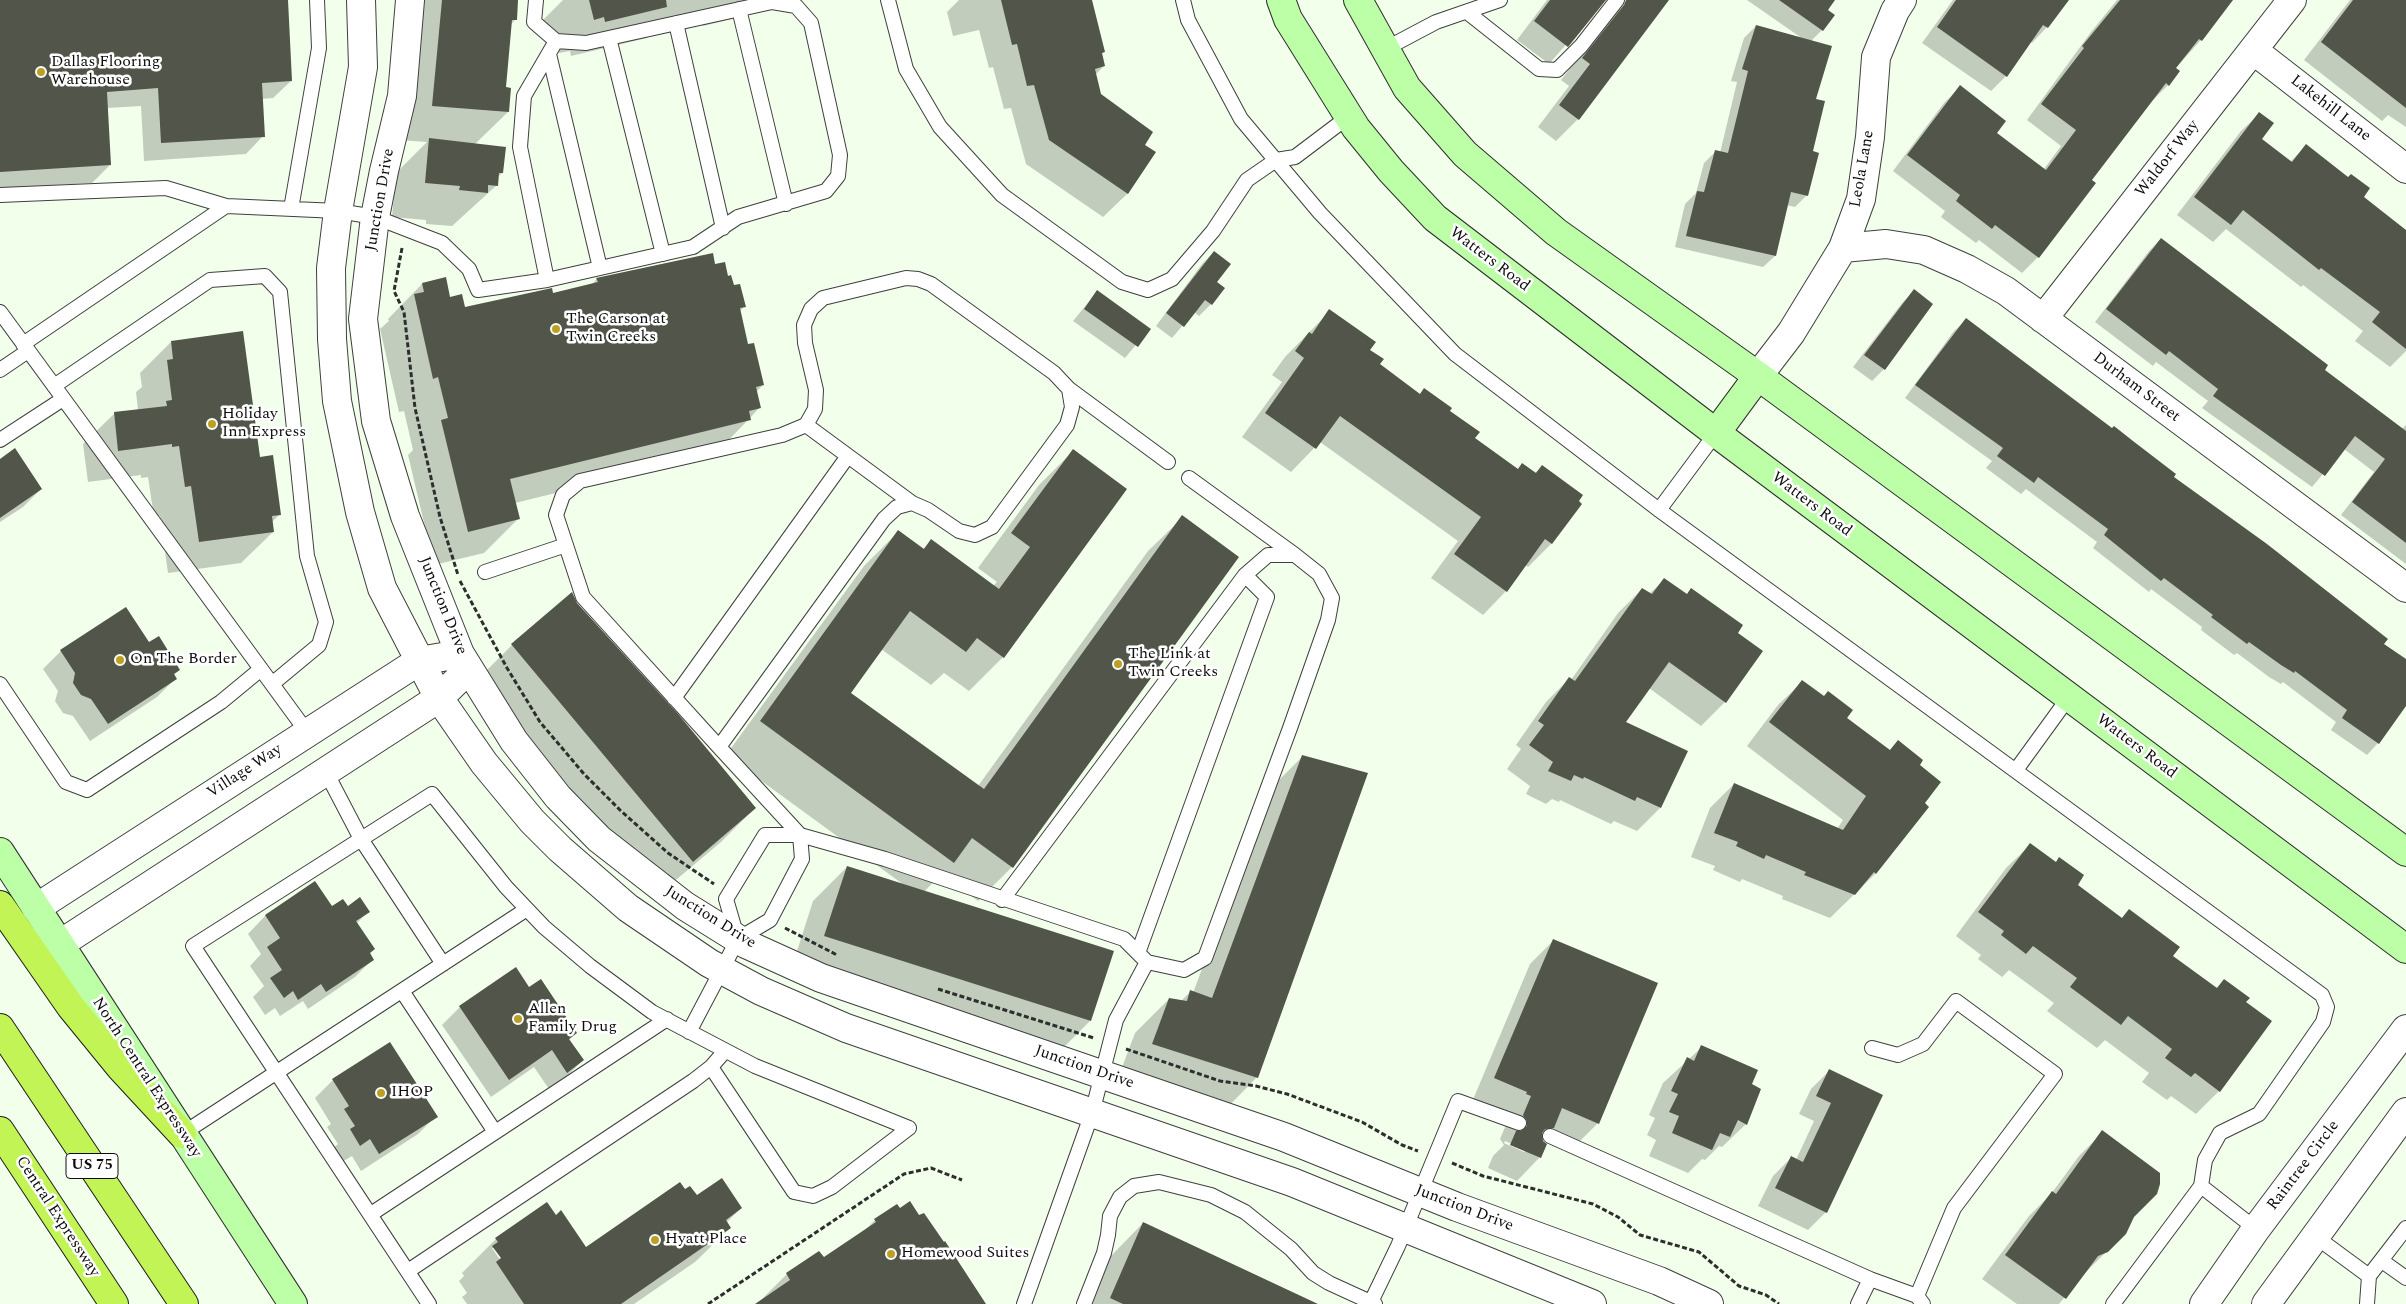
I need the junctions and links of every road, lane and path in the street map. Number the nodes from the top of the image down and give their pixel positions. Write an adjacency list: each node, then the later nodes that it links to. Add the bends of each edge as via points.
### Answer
1 (318, 0): 27 (lane, via 319,48)
2 (361, 0): 28 (street, via 363,67)
3 (410, 0): 29 (street, Junction Drive, via 402,96)
4 (536, 0): 17 (lane, via 534,22)
5 (888, 0): 22 (lane, via 906,69 940,128 1002,195 1122,282 1148,290 1172,278 1213,231 1247,180)
6 (1183, 0): 22 (lane, via 1188,20 1241,119)
7 (1281, 0): 21 (main road, Watters Road, via 1288,19)
8 (1358, 0): 18 (main road)
9 (1500, 0): 14 (lane)
10 (1617, 0): 14 (lane, via 1581,46 1557,70 1539,69)
11 (1902, 0): 32 (street, Leola Lane, via 1894,11 1876,57 1861,198)
12 (2292, 0): 19 (street, Waldorf Way)
13 (739, 9): 15 (lane); 25 (lane); 25 (lane, via 772,2 796,6 811,23 840,155 838,176 826,191)
14 (1467, 12): 18 (lane, via 1436,22)
15 (676, 24): 16 (lane); 30 (lane)
16 (609, 38): 17 (lane, via 586,43); 33 (lane)
17 (556, 40): 20 (lane)
18 (1385, 49): 40 (main road, via 1407,88 1465,154 1556,232)
19 (2253, 50): 23 (street, Lakehill Lane); 37 (street, Waldorf Way)
20 (549, 54): 34 (lane); 35 (lane, via 524,96 520,147)
21 (1348, 116): 22 (lane, via 1295,157); 45 (main road, Watters Road, via 1391,171 1435,218)
22 (1276, 160): 51 (lane, via 1320,213 1456,354)
23 (2406, 169)
24 (0, 195): 26 (lane, via 166,188)
25 (786, 204): 30 (lane, via 738,217)
26 (226, 206): 27 (lane); 38 (lane)
27 (291, 209): 28 (lane)
28 (338, 211): 29 (lane); 57 (street, via 331,268 337,401 360,512 382,588)
29 (375, 217): 31 (lane); 58 (street, Junction Drive, via 363,319 376,421 405,516)
30 (724, 228): 33 (lane, via 693,247)
31 (404, 229): 35 (lane, via 442,243 469,269 478,290); 73 (path, via 394,291 404,312 415,408 440,517 460,580 540,722 584,774 668,853)
32 (1843, 248): 37 (street, Durham Street, via 1886,244 1924,250 2006,291); 40 (street, Leola Lane, via 1791,333)
33 (663, 254): 34 (lane)
34 (600, 268): 35 (lane)
35 (547, 280)
36 (0, 312): 38 (lane)
37 (2043, 319): 56 (street, Durham Street)
38 (26, 348): 39 (lane); 41 (lane)
39 (0, 370)
40 (1758, 376): 45 (main road); 72 (main road)
41 (54, 386): 43 (lane); 61 (lane, via 210,280 265,276 280,292 307,556 326,622 319,645)
42 (1069, 389): 44 (lane, via 1054,373 931,284 918,278 906,278 823,298 811,309 804,325 816,390 816,409); 48 (lane); 50 (lane, via 1072,407 1067,425 992,528 975,535 958,531)
43 (63, 399): 46 (lane); 59 (lane)
44 (806, 425): 47 (lane); 52 (lane, via 782,435 580,481 563,496 556,515)
45 (1716, 433): 51 (lane); 62 (main road, Watters Road)
46 (0, 440)
47 (848, 456): 50 (lane); 64 (lane)
48 (1168, 462)
49 (1189, 478): 53 (lane)
50 (912, 503): 66 (lane, via 897,507 884,519)
51 (1659, 510): 67 (lane)
52 (566, 545): 54 (lane); 64 (lane, via 583,596)
53 (1294, 555): 55 (lane, via 1268,555); 83 (lane, via 1319,574 1332,598 1328,620 1205,958 1184,970)
54 (485, 572)
55 (1245, 575): 74 (lane); 83 (lane, via 1267,597)
56 (2406, 588)
57 (419, 660): 58 (street, Village Way); 63 (street); 65 (street, Village Way)
58 (464, 661): 63 (street); 79 (street, Junction Drive, via 514,741 565,804 599,838 685,906)
59 (261, 669): 60 (lane, via 221,702 87,790 66,782); 61 (lane)
60 (0, 684)
61 (272, 684): 65 (lane)
62 (2069, 697): 67 (lane); 81 (main road, Watters Road)
63 (439, 698): 68 (street); 85 (street, via 484,763 560,849 628,908)
64 (674, 698): 66 (lane)
65 (306, 732): 76 (street, Village Way)
66 (719, 747): 69 (lane)
67 (2016, 770): 107 (lane, via 2322,995 2327,1007 2323,1022 2259,1114 2220,1133 2205,1160)
68 (326, 772): 70 (lane); 80 (street)
69 (800, 834): 73 (lane, via 765,836); 74 (lane, via 885,859); 78 (lane, via 802,859)
70 (361, 838): 77 (lane, via 432,794 506,887); 84 (lane); 96 (lane, via 193,946)
71 (0, 852): 76 (main road, North Central Expressway)
72 (2406, 852)
73 (728, 895): 79 (lane, via 726,899)
74 (1002, 900): 83 (lane, via 1124,939)
75 (0, 905): 103 (highway, via 71,1007 120,1067)
76 (36, 908): 80 (main road, North Central Expressway)
77 (528, 909): 84 (lane); 88 (lane, via 590,966 652,1012)
78 (770, 920): 79 (lane); 82 (path)
79 (738, 939): 85 (lane); 97 (street, Junction Drive, via 822,978)
80 (60, 944): 103 (main road, North Central Expressway)
81 (2406, 949)
82 (839, 956)
83 (1143, 958): 92 (lane, via 1116,1020)
84 (443, 964): 87 (lane)
85 (721, 969): 91 (lane); 99 (street, via 846,1028)
86 (933, 987): 92 (path)
87 (402, 991): 96 (lane); 102 (lane)
88 (667, 1019): 91 (lane); 102 (lane)
89 (0, 1028): 122 (highway, US 75)
90 (2406, 1029): 112 (street, Raintree Circle)
91 (689, 1032): 94 (lane)
92 (1110, 1043): 97 (lane); 105 (path, via 1220,1081 1287,1094 1362,1122 1402,1145)
93 (1872, 1048): 119 (lane, via 1898,1055 1923,1044 1956,1001 2055,1074 1954,1208)
94 (724, 1051): 95 (lane); 95 (lane, via 909,1128 832,1187 812,1196 794,1192)
95 (711, 1067): 115 (lane)
96 (277, 1072): 103 (lane); 109 (lane)
97 (1103, 1075): 99 (lane); 108 (street, Junction Drive, via 1284,1138)
98 (2406, 1112): 113 (street)
99 (1092, 1113): 110 (street, via 1292,1182); 126 (lane)
100 (1519, 1123): 105 (lane, via 1458,1101)
101 (0, 1130): 121 (highway, Central Expressway)
102 (495, 1132): 109 (lane)
103 (182, 1134): 123 (main road, North Central Expressway)
104 (1550, 1136): 118 (lane)
105 (1435, 1157): 108 (lane); 130 (path, via 1483,1176 1593,1204 1618,1217 1640,1235 1699,1252 1740,1286 1766,1295)
106 (962, 1180): 125 (path, via 932,1168 904,1174)
107 (2201, 1186): 112 (lane); 132 (lane)
108 (1420, 1192): 110 (lane); 129 (street, Junction Drive, via 1659,1281)
109 (371, 1214): 115 (lane)
110 (1406, 1228): 120 (lane); 128 (street)
111 (2406, 1228): 114 (lane)
112 (2256, 1229): 133 (street, Raintree Circle)
113 (2316, 1237): 116 (lane); 134 (street)
114 (2382, 1261): 116 (lane); 117 (lane)
115 (408, 1271): 124 (lane)
116 (2369, 1276): 135 (lane)
117 (2406, 1278)
118 (1870, 1279): 119 (lane); 131 (lane)
119 (1920, 1300)
120 (1372, 1303): 127 (lane, via 1313,1274 1291,1249 1245,1212 1210,1195 1159,1182 1134,1186 1120,1197 1110,1216 1104,1253)
121 (114, 1304)
122 (184, 1304)
123 (293, 1304)
124 (429, 1304)
125 (708, 1304)
126 (1024, 1304)
127 (1084, 1304)
128 (1592, 1304)
129 (1709, 1304)
130 (1779, 1304)
131 (1858, 1304)
132 (2113, 1304)
133 (2204, 1304)
134 (2266, 1304)
135 (2367, 1304)

